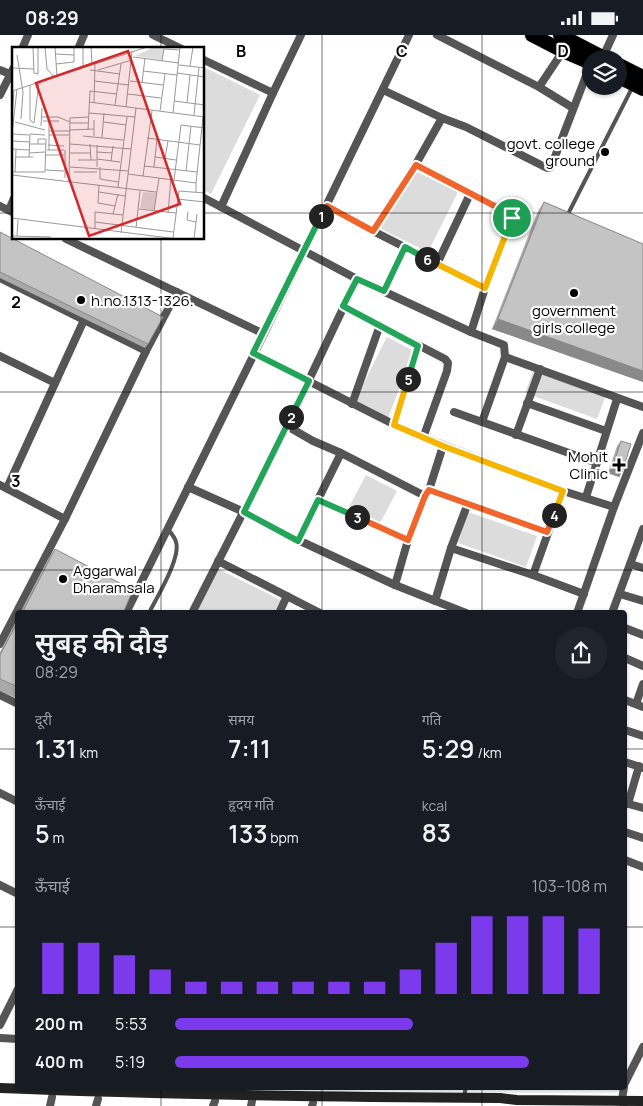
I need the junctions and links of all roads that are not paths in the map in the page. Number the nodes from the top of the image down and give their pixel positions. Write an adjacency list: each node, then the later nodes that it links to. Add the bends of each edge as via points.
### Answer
1 (28, 35): 10 (street)
2 (84, 35): 11 (street)
3 (153, 35): 12 (street)
4 (302, 35): 26 (street)
5 (409, 35): 24 (street)
6 (437, 35): 23 (street)
7 (532, 35): 15 (highway)
8 (560, 35): 13 (highway)
9 (614, 35): 14 (street)
10 (23, 47)
11 (79, 47)
12 (177, 47)
13 (583, 50)
14 (604, 50)
15 (564, 51): 16 (highway); 23 (street)
16 (582, 56)
17 (205, 59): 26 (street)
18 (0, 69): 19 (street)
19 (12, 71): 27 (street)
20 (627, 72): 22 (highway)
21 (627, 79): 22 (highway)
22 (640, 83): 37 (lane)
23 (539, 87): 28 (street)
24 (383, 90): 29 (street); 34 (street)
25 (582, 91): 28 (street)
26 (273, 93): 35 (street)
27 (0, 95)
28 (573, 108): 29 (street, via 551,167 546,168)
29 (442, 118): 30 (street)
30 (416, 165): 31 (street); 38 (street)
31 (470, 194): 43 (street); 46 (street, via 512,218)
32 (205, 199): 35 (street)
33 (0, 206): 36 (street)
34 (327, 206): 38 (street); 42 (street)
35 (221, 207): 42 (street)
36 (11, 212)
37 (564, 221)
38 (373, 231): 41 (street)
39 (70, 240): 40 (street)
40 (83, 243): 48 (street)
41 (405, 247): 43 (street); 47 (street)
42 (304, 251): 45 (street); 53 (street)
43 (437, 264): 46 (street)
44 (0, 278): 50 (street)
45 (357, 279): 47 (street); 49 (street)
46 (485, 288): 52 (street)
47 (384, 291): 52 (street)
48 (177, 292): 53 (street); 55 (street)
49 (343, 306): 51 (street); 60 (street)
50 (84, 321): 55 (street); 61 (street)
51 (380, 325): 54 (street); 64 (street)
52 (471, 332): 58 (street, via 504,345)
53 (264, 334): 56 (street)
54 (418, 346): 68 (street); 72 (street, via 448,363)
55 (146, 351): 86 (street)
56 (253, 353): 60 (street); 78 (street)
57 (0, 356): 61 (street)
58 (506, 357): 59 (street); 67 (street)
59 (540, 369): 62 (street); 63 (street)
60 (309, 381): 64 (street); 69 (street)
61 (55, 383): 77 (street)
62 (617, 399): 65 (street); 70 (street)
63 (527, 403): 70 (street); 71 (street)
64 (352, 404): 68 (street)
65 (643, 407)
66 (454, 412): 67 (street)
67 (482, 422): 71 (street)
68 (394, 425): 72 (street)
69 (287, 426): 75 (street); 85 (street)
70 (606, 431): 76 (street)
71 (516, 435): 76 (street)
72 (423, 438): 74 (street)
73 (642, 438): 84 (street)
74 (443, 446): 79 (street); 80 (street)
75 (341, 453): 80 (street); 82 (street)
76 (596, 463): 81 (street)
77 (3, 487): 86 (street)
78 (188, 487): 85 (street); 87 (street)
79 (563, 491): 81 (street); 89 (street)
80 (427, 493): 83 (street); 90 (street)
81 (586, 497): 84 (street)
82 (318, 500): 90 (street); 91 (street)
83 (468, 503): 89 (street); 92 (street)
84 (614, 507): 98 (street)
85 (244, 512): 91 (street); 93 (street)
86 (65, 519): 103 (street)
87 (167, 528): 104 (street); 105 (lane, via 176,540 175,559)
88 (643, 529): 94 (street)
89 (547, 532): 96 (street)
90 (408, 540): 97 (street)
91 (298, 541): 97 (street)
92 (451, 548): 96 (street); 101 (street)
93 (218, 561): 100 (street); 106 (street)
94 (630, 564): 95 (street); 99 (street)
95 (643, 568)
96 (533, 575): 98 (street)
97 (395, 585): 101 (street)
98 (584, 594): 110 (street)
99 (620, 594): 102 (street); 111 (street)
100 (287, 596): 107 (street); 108 (street)
101 (436, 601): 109 (street)
102 (643, 601)
103 (18, 610)
104 (127, 610)
105 (150, 610)
106 (194, 610)
107 (280, 610)
108 (314, 610)
109 (458, 610)
110 (578, 610)
111 (613, 610)
112 (15, 615): 115 (street)
113 (627, 629): 114 (street)
114 (643, 635)
115 (0, 644)
116 (627, 660): 117 (street)
117 (643, 666)
118 (643, 684): 122 (street)
119 (0, 695): 121 (street)
120 (627, 701): 122 (street)
121 (15, 702)
122 (640, 706)
123 (627, 731): 124 (street)
124 (643, 736)
125 (627, 763): 126 (street)
126 (641, 767): 129 (street)
127 (0, 793): 128 (street)
128 (15, 800)
129 (627, 801)
130 (627, 803): 131 (street)
131 (643, 808)
132 (627, 833): 133 (street)
133 (643, 838)
134 (627, 861): 135 (street)
135 (643, 867)
136 (0, 885): 137 (street)
137 (15, 892)
138 (15, 995): 139 (street)
139 (0, 1025)
140 (0, 1038): 141 (street)
141 (15, 1039)
142 (643, 1047): 143 (street)
143 (627, 1079)
144 (0, 1088): 145 (main road)
145 (15, 1089)
146 (43, 1090): 148 (main road, via 108,1093)
147 (624, 1090): 157 (street)
148 (239, 1091): 149 (main road, via 314,1097)
149 (465, 1093): 156 (main road)
150 (0, 1095): 152 (main road)
151 (643, 1101): 157 (main road)
152 (51, 1102): 153 (main road)
153 (97, 1102): 154 (main road)
154 (214, 1103): 155 (main road)
155 (252, 1103): 159 (main road)
156 (498, 1103): 158 (main road); 159 (main road)
157 (623, 1103): 158 (main road)
158 (516, 1104)
159 (313, 1105)

